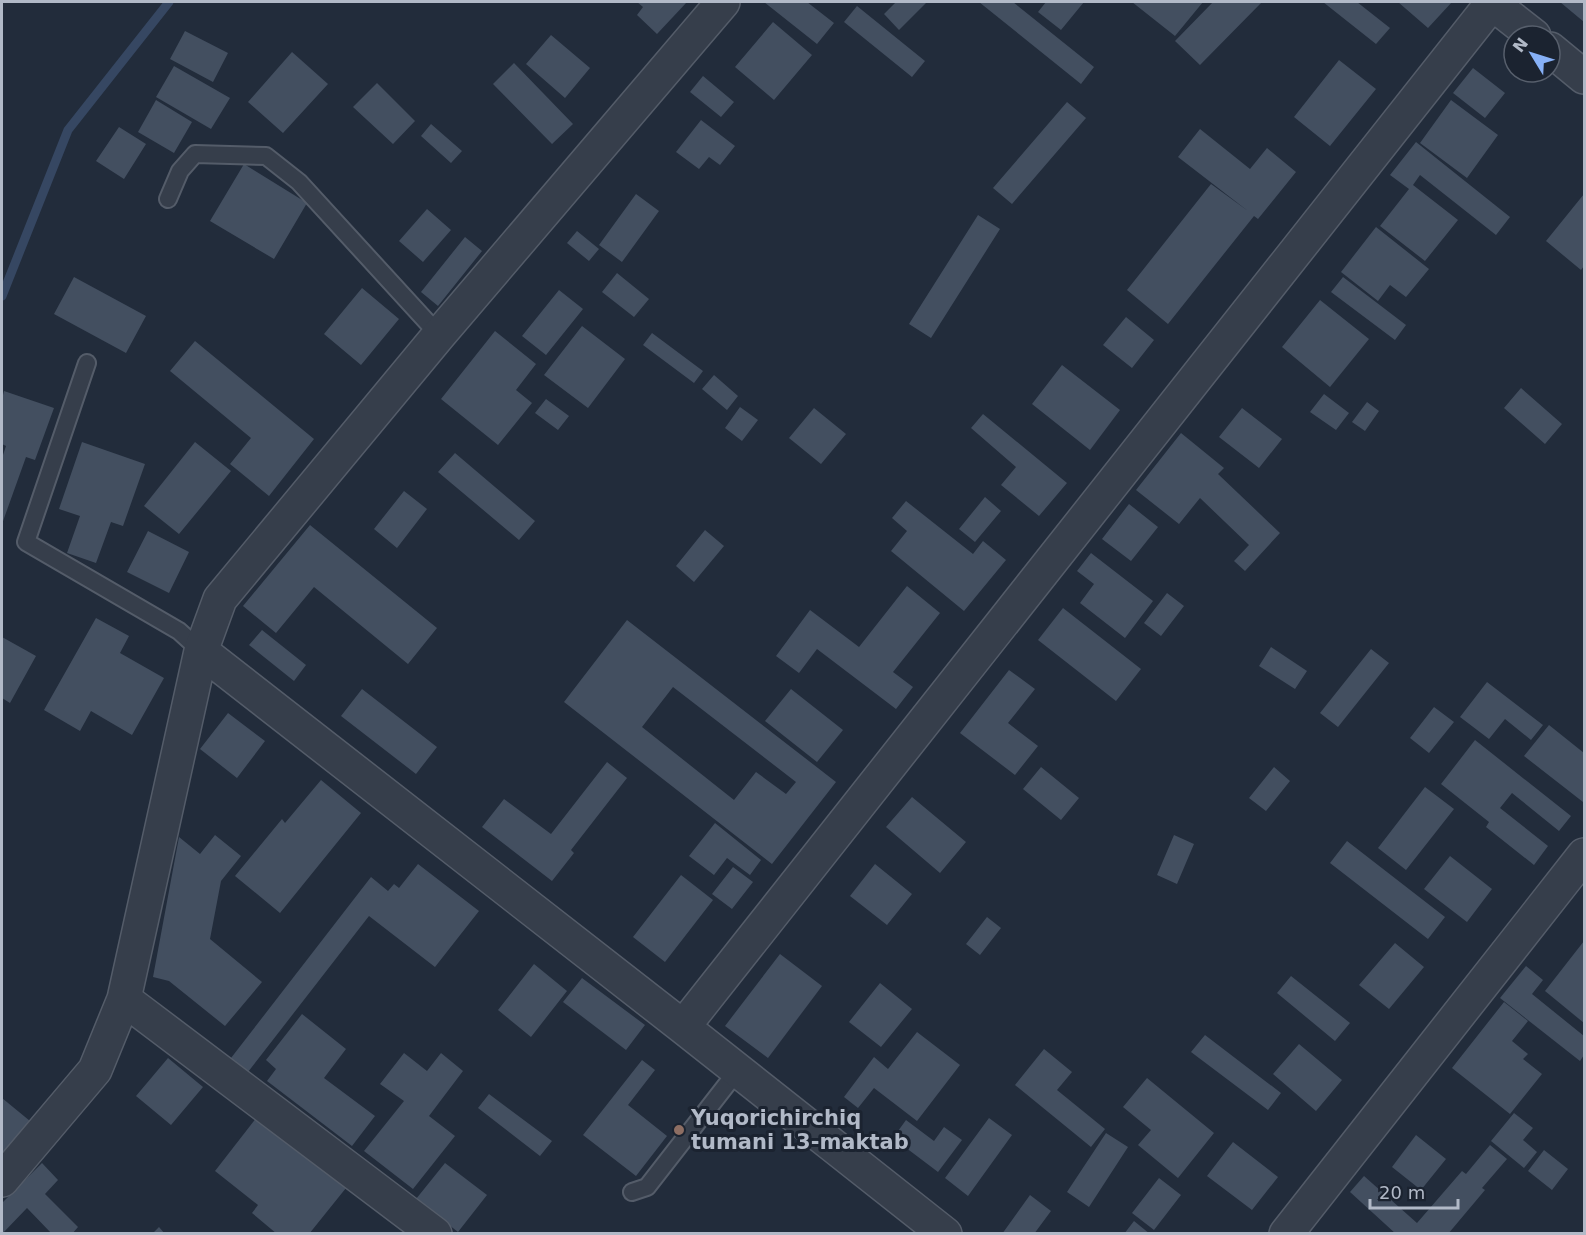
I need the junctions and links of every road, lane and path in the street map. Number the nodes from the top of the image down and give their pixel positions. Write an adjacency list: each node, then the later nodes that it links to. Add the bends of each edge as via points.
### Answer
1 (723, 2): 7 (street)
2 (1493, 2): 3 (street); 12 (street)
3 (1520, 24)
4 (1562, 59): 5 (street)
5 (1584, 76)
6 (168, 199): 7 (lane, via 180,171 195,154 266,156 299,182)
7 (439, 335): 9 (street, via 220,599)
8 (87, 363): 9 (lane, via 26,542 179,631)
9 (201, 651): 11 (street); 12 (street)
10 (1584, 855): 18 (street)
11 (124, 999): 14 (street, via 95,1070); 16 (street)
12 (683, 1027): 13 (street)
13 (738, 1070): 15 (lane, via 647,1187); 17 (street)
14 (2, 1180)
15 (632, 1192)
16 (435, 1233)
17 (945, 1233)
18 (1286, 1233)

